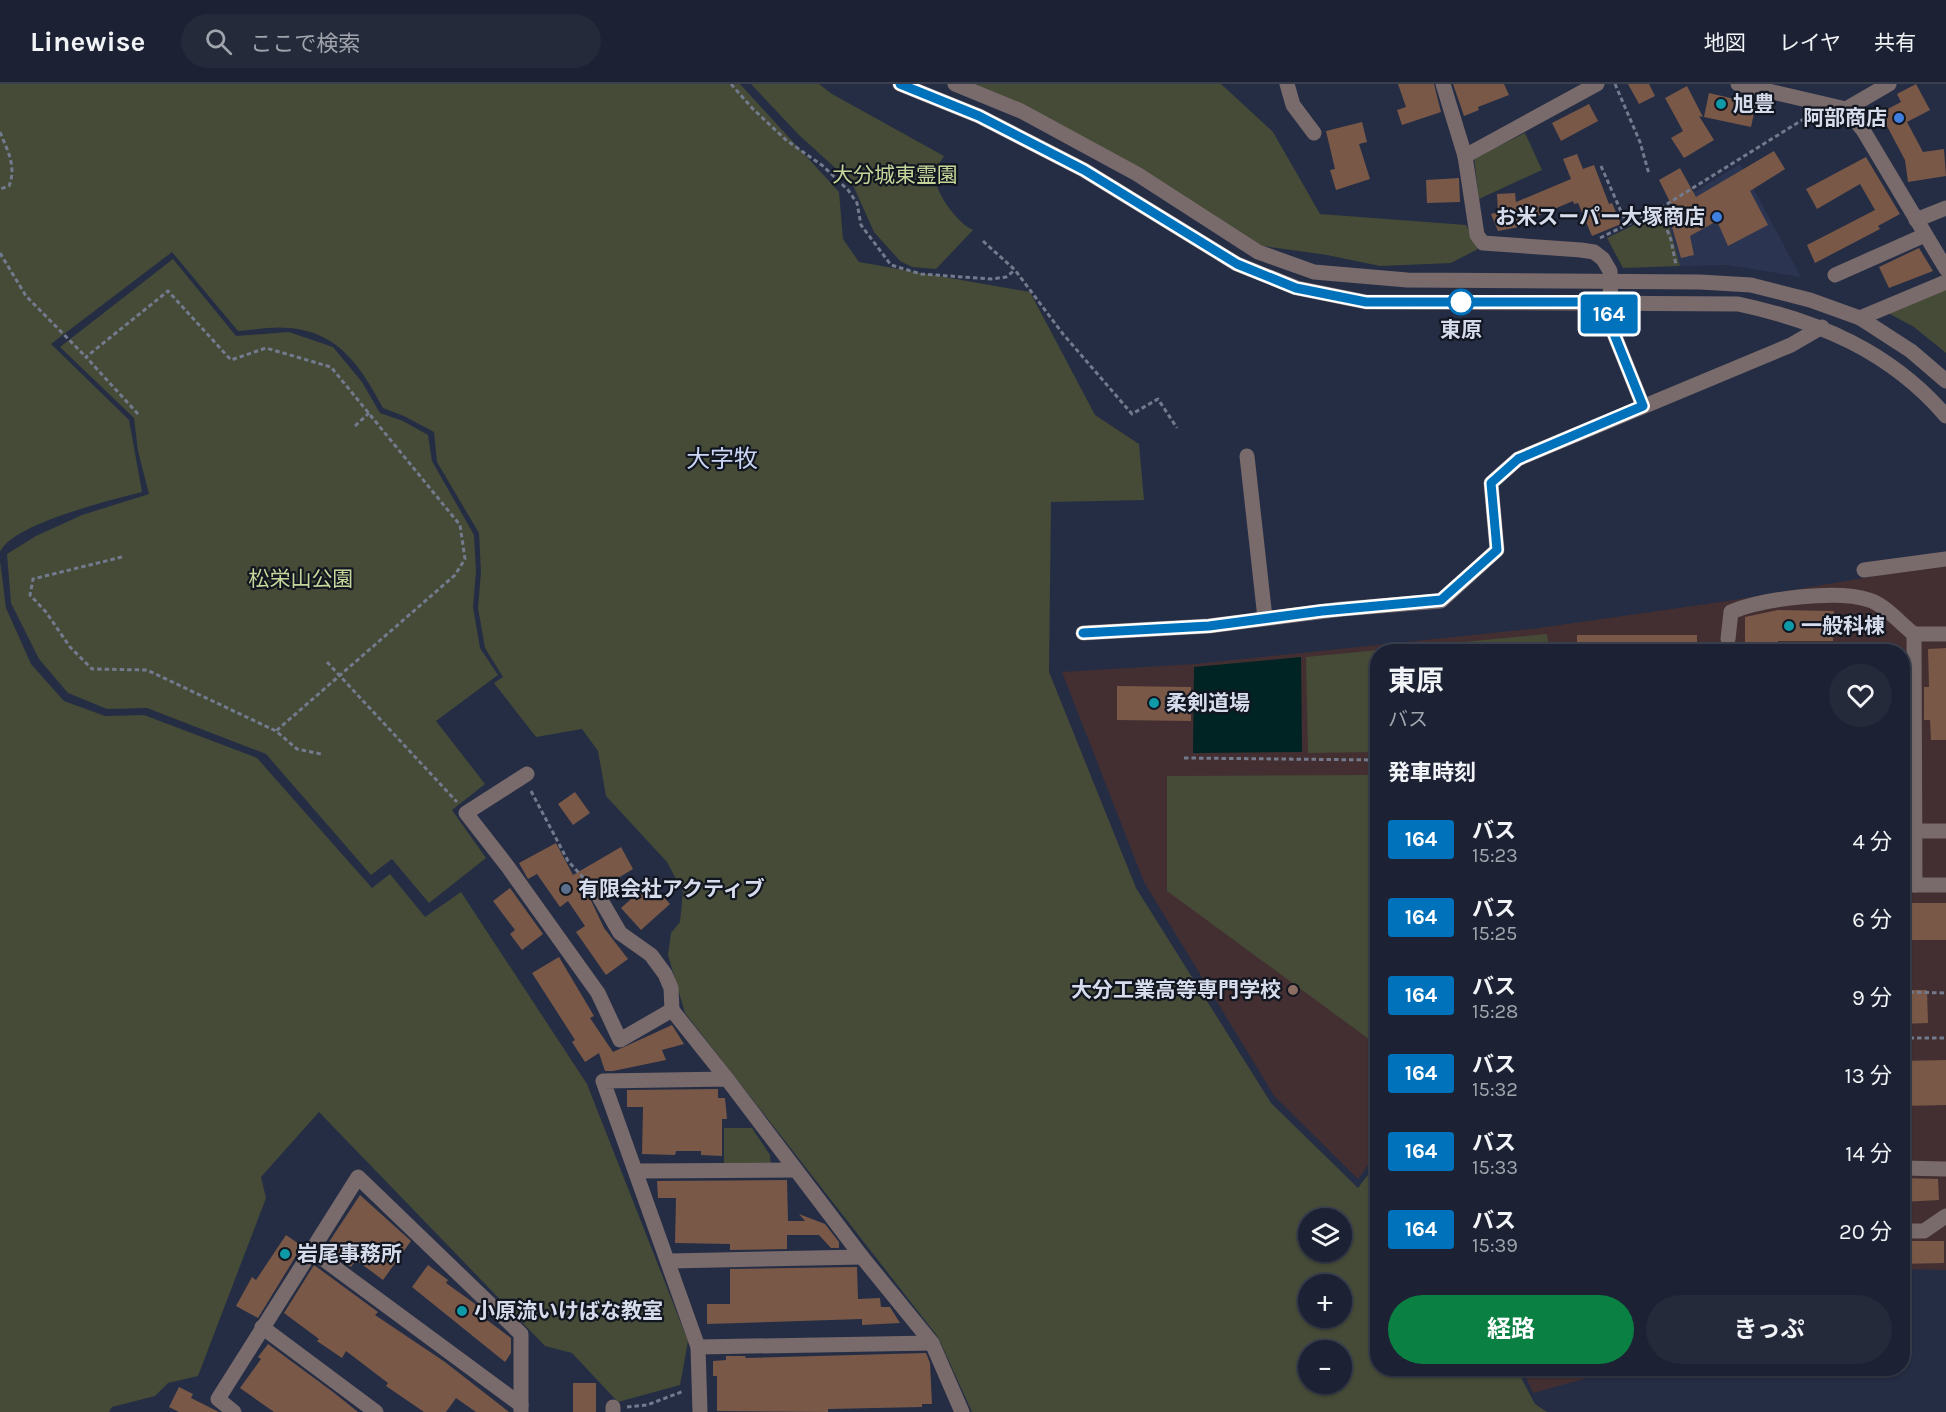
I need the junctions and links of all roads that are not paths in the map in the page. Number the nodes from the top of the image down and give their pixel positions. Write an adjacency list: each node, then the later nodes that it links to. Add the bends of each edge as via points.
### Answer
1 (900, 84): 19 (street, via 990,121 1084,170 1237,264 1296,288 1366,302)
2 (955, 84): 18 (street, via 1021,111 1127,169 1258,252 1314,272 1407,280)
3 (1287, 84): 10 (street, via 1293,105)
4 (1443, 84): 11 (street)
5 (1597, 84): 11 (street)
6 (1738, 84): 8 (street)
7 (1889, 84): 9 (street)
8 (1809, 91): 9 (street)
9 (1845, 109): 13 (street, via 1863,130)
10 (1314, 133)
11 (1465, 156): 18 (street, via 1477,235 1483,243 1594,252 1610,271)
12 (1946, 208): 13 (street)
13 (1916, 220): 14 (street)
14 (1925, 235): 15 (street); 16 (street)
15 (1946, 269)
16 (1835, 275)
17 (1946, 282): 20 (street)
18 (1611, 283): 19 (street); 20 (street, via 1750,285)
19 (1611, 302): 21 (street, via 1738,304); 23 (street, via 1608,319)
20 (1860, 318): 22 (street, via 1911,351)
21 (1822, 327): 23 (street, via 1791,345); 24 (street, via 1863,347 1926,394)
22 (1946, 381)
23 (1643, 406): 28 (street, via 1518,459 1491,483 1497,550 1441,600)
24 (1946, 416)
25 (1246, 456): 28 (street)
26 (1946, 559): 27 (street)
27 (1864, 570)
28 (1265, 618): 29 (street, via 1209,626)
29 (1083, 633)
30 (1914, 634): 31 (street); 32 (street, via 1871,600 1839,595 1749,604 1731,612); 33 (street)
31 (1946, 634)
32 (1728, 639)
33 (1910, 765)
34 (525, 776): 40 (street, via 466,813 598,993 620,1040)
35 (1910, 831): 36 (street)
36 (1946, 831)
37 (1910, 885): 38 (street)
38 (1946, 885)
39 (598, 895): 40 (street, via 620,933 651,956 665,974 671,988)
40 (672, 1010): 41 (street)
41 (727, 1079): 44 (street); 45 (street, via 603,1081)
42 (1910, 1168): 43 (street)
43 (1946, 1168)
44 (795, 1170): 45 (street); 49 (street)
45 (637, 1171): 50 (street)
46 (1946, 1216): 47 (street, via 1924,1231)
47 (1910, 1231)
48 (311, 1250): 51 (street); 54 (street); 54 (street, via 358,1178 521,1334)
49 (862, 1257): 50 (street); 52 (street)
50 (670, 1261): 53 (street)
51 (262, 1327): 55 (street, via 218,1399); 56 (street)
52 (932, 1343): 53 (street); 58 (street)
53 (698, 1347): 57 (street)
54 (521, 1408)
55 (234, 1412)
56 (376, 1412)
57 (700, 1412)
58 (962, 1412)

